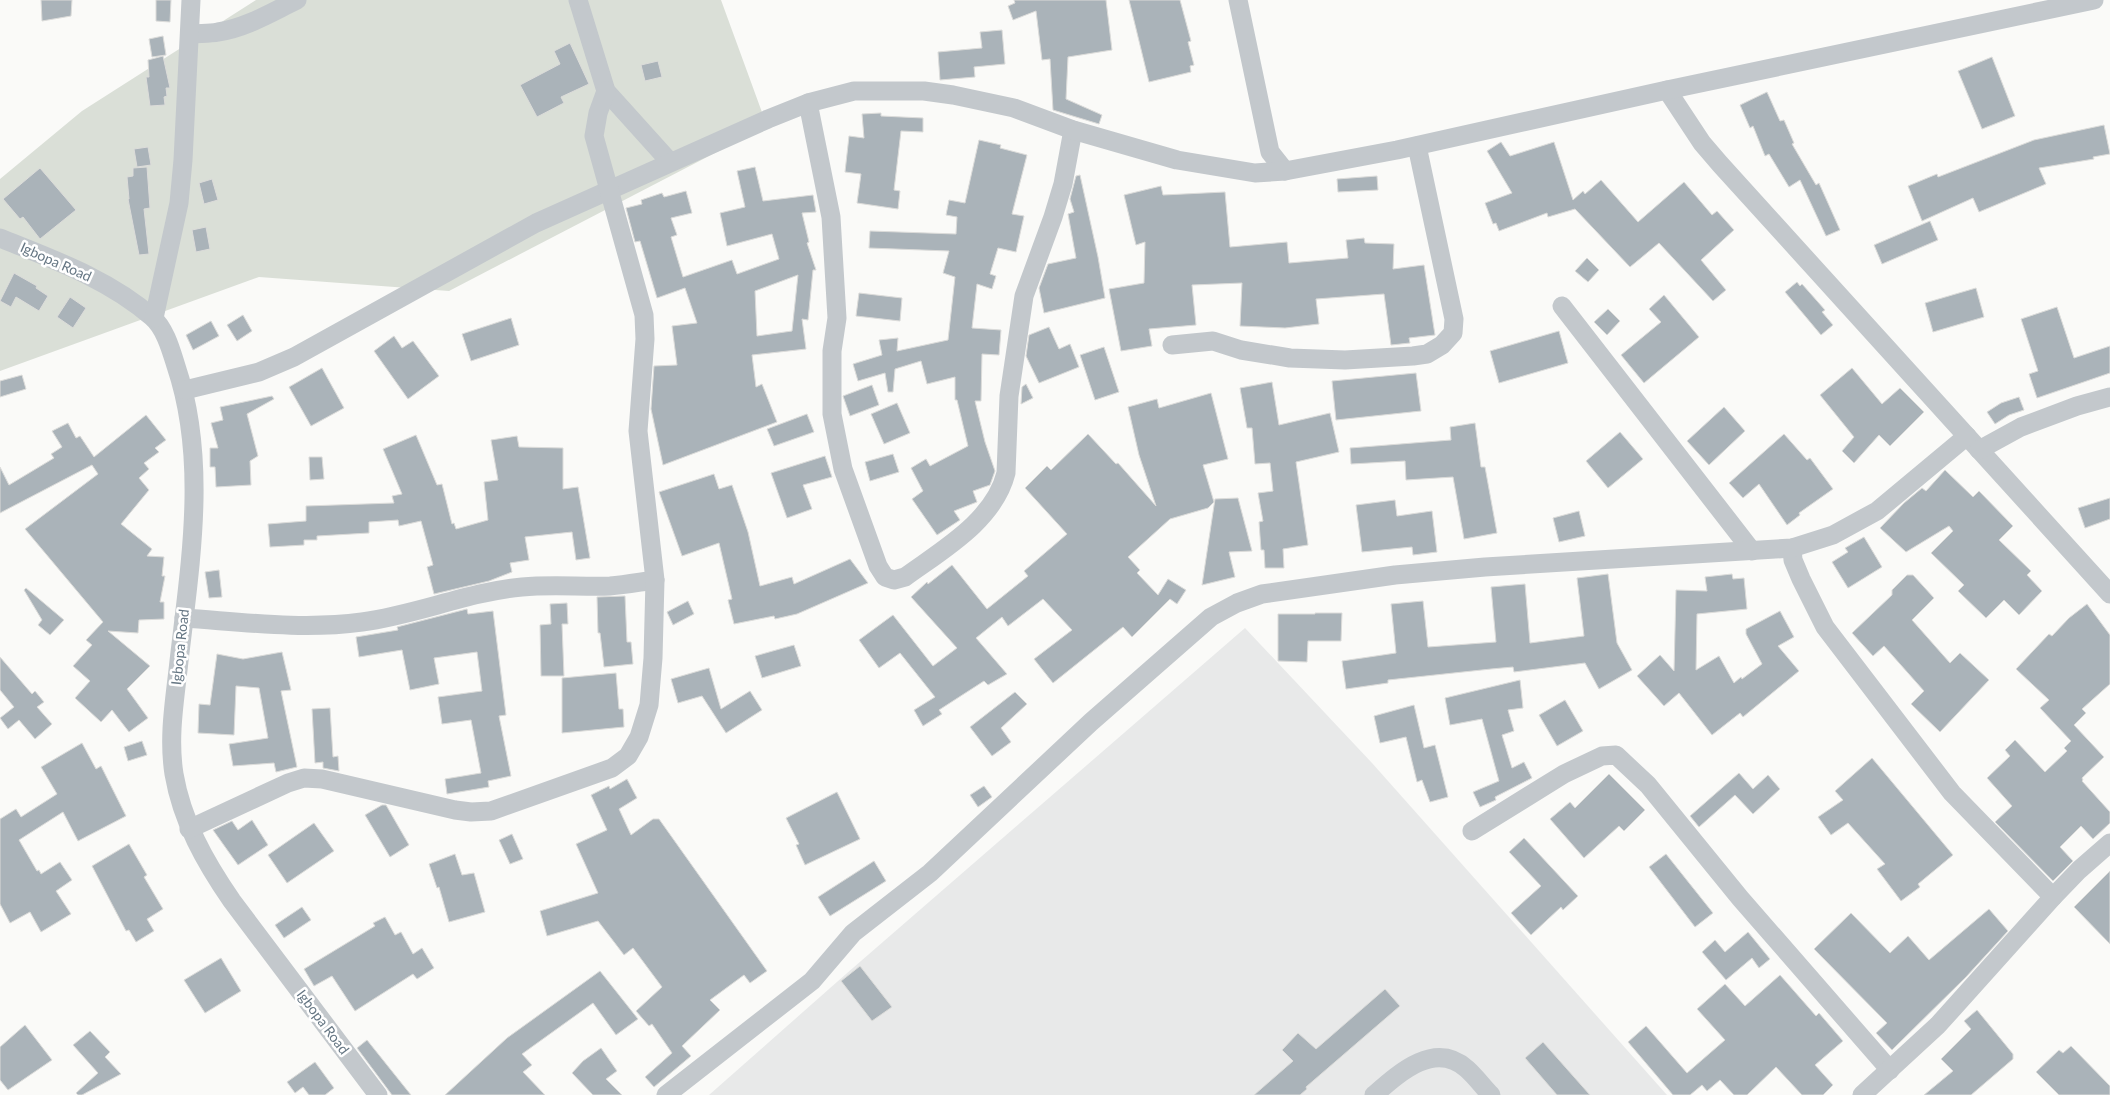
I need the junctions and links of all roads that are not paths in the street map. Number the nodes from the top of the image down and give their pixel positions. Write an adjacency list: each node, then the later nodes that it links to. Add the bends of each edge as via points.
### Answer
1 (192, 0): 6 (street)
2 (297, 0): 6 (street, via 250,23 218,32)
3 (578, 0): 8 (street)
4 (1238, 0): 12 (street)
5 (2094, 0): 7 (street)
6 (191, 34): 19 (street, via 179,203)
7 (1667, 90): 11 (street); 23 (street, via 1720,164)
8 (606, 91): 13 (street); 16 (street, via 594,136)
9 (808, 103): 10 (street, via 854,92 924,91 1014,108); 10 (street, via 831,217 837,318 832,351 832,414 843,469 878,566 885,577 894,580 905,577 960,537 989,508 1003,486 1009,396 1024,296 1061,192); 13 (street)
10 (1073, 130): 15 (street, via 1177,160)
11 (1417, 146): 14 (street); 20 (street, via 1454,319 1453,333 1442,345 1427,354 1345,360 1272,357 1213,341)
12 (1270, 152): 14 (street); 15 (street)
13 (670, 162): 16 (street)
14 (1285, 171): 15 (street)
15 (1255, 174)
16 (608, 190): 21 (street, via 536,223 294,357 259,372); 26 (street, via 644,315 638,431)
17 (0, 238): 19 (street, Igbopa Road, via 67,265 112,288)
18 (1562, 306): 25 (street)
19 (154, 318): 21 (street, Igbopa Road)
20 (1172, 345)
21 (185, 390): 28 (street, Igbopa Road, via 195,492)
22 (2110, 397): 23 (street)
23 (1973, 443): 24 (street, via 1877,511 1833,535); 27 (street)
24 (1792, 548): 25 (street); 32 (street, via 1793,560 1825,627 1952,793)
25 (1752, 551): 35 (street, via 1395,575 1262,594 1237,603 1211,617 1091,722 930,873 853,933 812,982)
26 (655, 580): 28 (street, via 610,586 523,586 389,617 328,626); 29 (street, via 649,705 639,737 628,756 612,768 491,811 472,812 322,779 304,778)
27 (2110, 594)
28 (184, 618): 29 (street, Igbopa Road, via 171,722 174,774)
29 (189, 829): 34 (street, Igbopa Road, via 226,893)
30 (1472, 831): 33 (street, via 1564,774 1602,756 1616,755 1648,784 1740,898)
31 (2110, 843): 32 (street)
32 (2053, 897): 33 (street, via 1938,1025)
33 (1890, 1070): 38 (street)
34 (378, 1095)
35 (666, 1095)
36 (1374, 1095): 37 (street, via 1399,1073 1423,1060 1443,1057 1466,1068)
37 (1491, 1095)
38 (1862, 1095)

